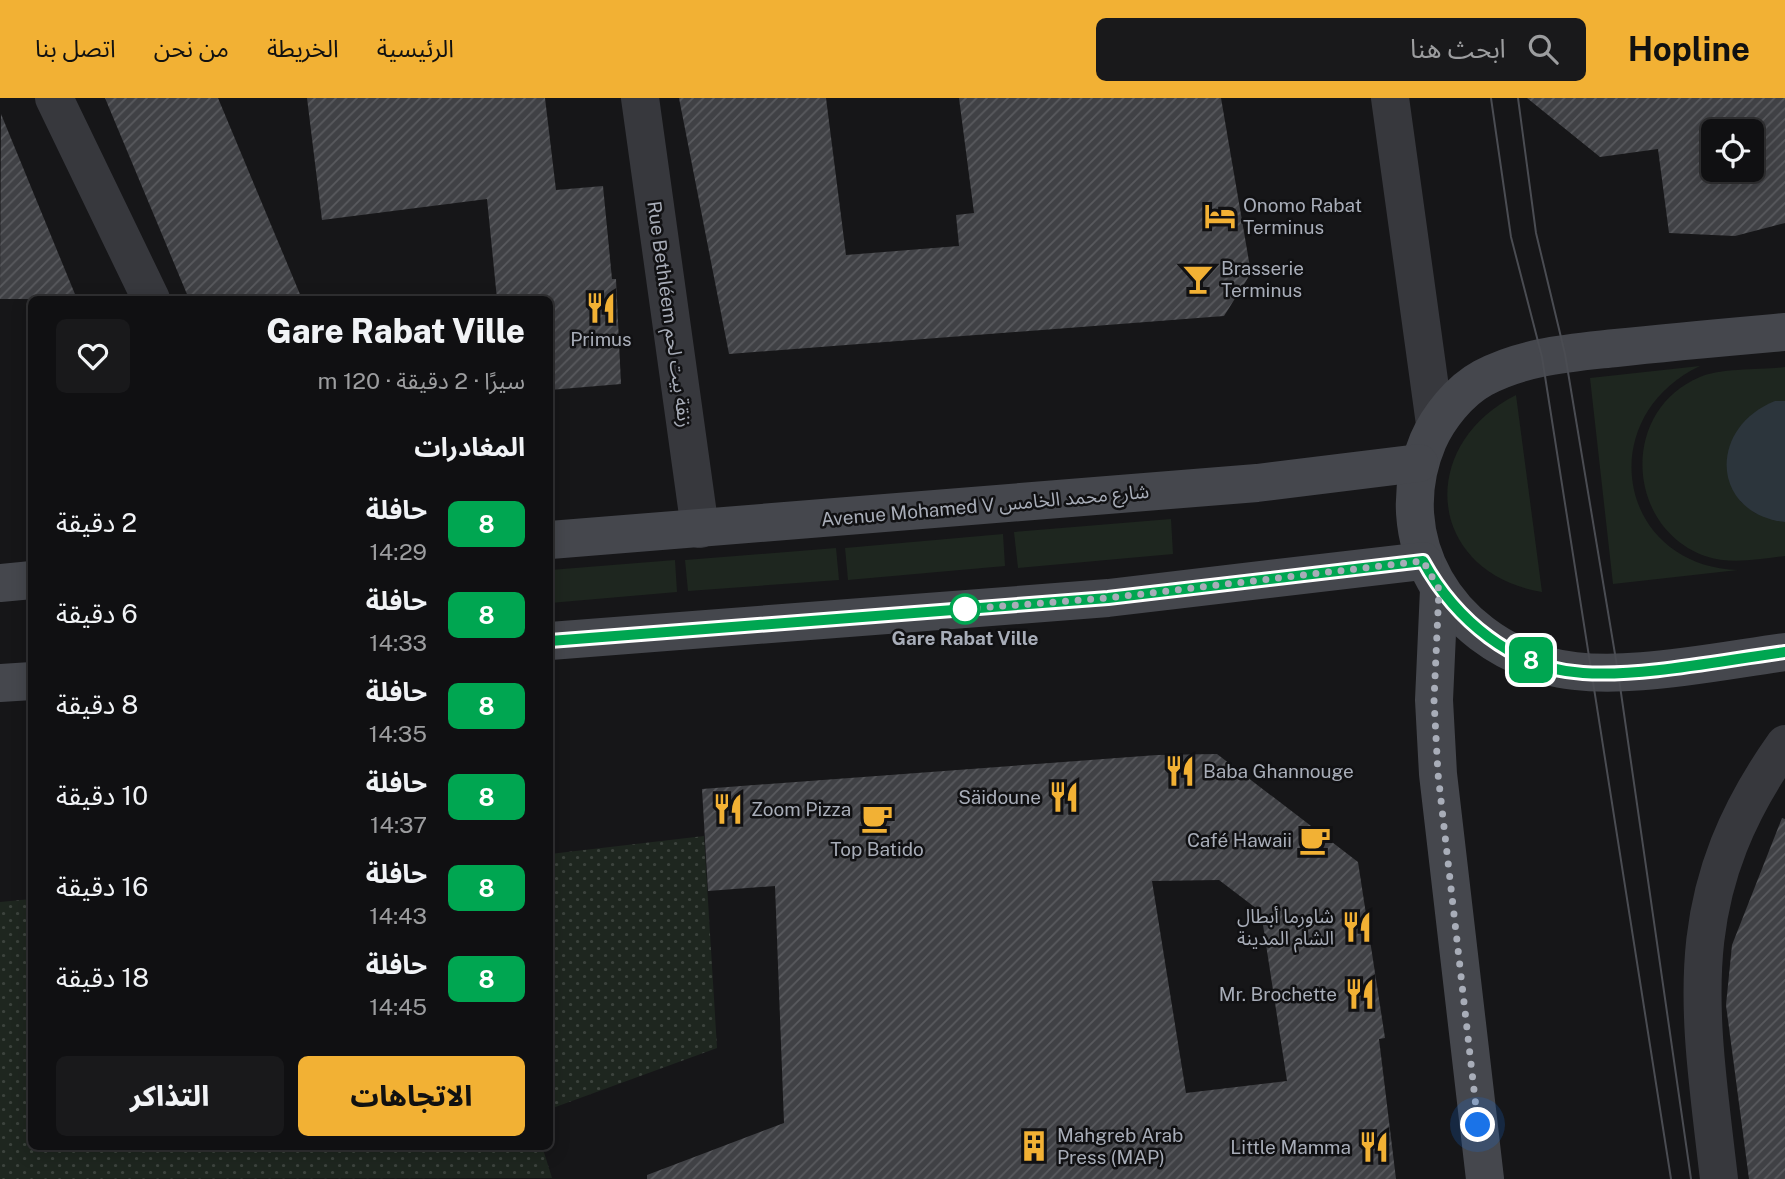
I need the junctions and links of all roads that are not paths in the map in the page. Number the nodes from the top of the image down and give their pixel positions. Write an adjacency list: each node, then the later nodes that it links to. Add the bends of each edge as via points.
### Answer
1 (54, 98): 4 (street)
2 (640, 98): 8 (street, Rue Bethléem زنقة بيت لحم)
3 (1390, 98): 6 (street)
4 (150, 296)
5 (1785, 332): 6 (main road, via 1542,357 1480,380)
6 (1435, 424): 7 (main road)
7 (1419, 463): 8 (main road, Avenue Mohamed V شارع محمد الخامس, via 1257,483); 10 (main road, via 1415,518)
8 (700, 529): 9 (main road, Avenue Mohamed V شارع محمد الخامس)
9 (553, 540)
10 (1431, 575): 13 (main road); 14 (main road, via 1483,635 1547,666 1582,673 1626,672); 18 (main road, via 1438,774)
11 (28, 580): 12 (main road)
12 (0, 583)
13 (553, 642)
14 (1785, 652)
15 (28, 681): 16 (main road)
16 (0, 683)
17 (1785, 744): 19 (street, via 1739,819 1708,910 1700,1006)
18 (1485, 1179)
19 (1719, 1179)

